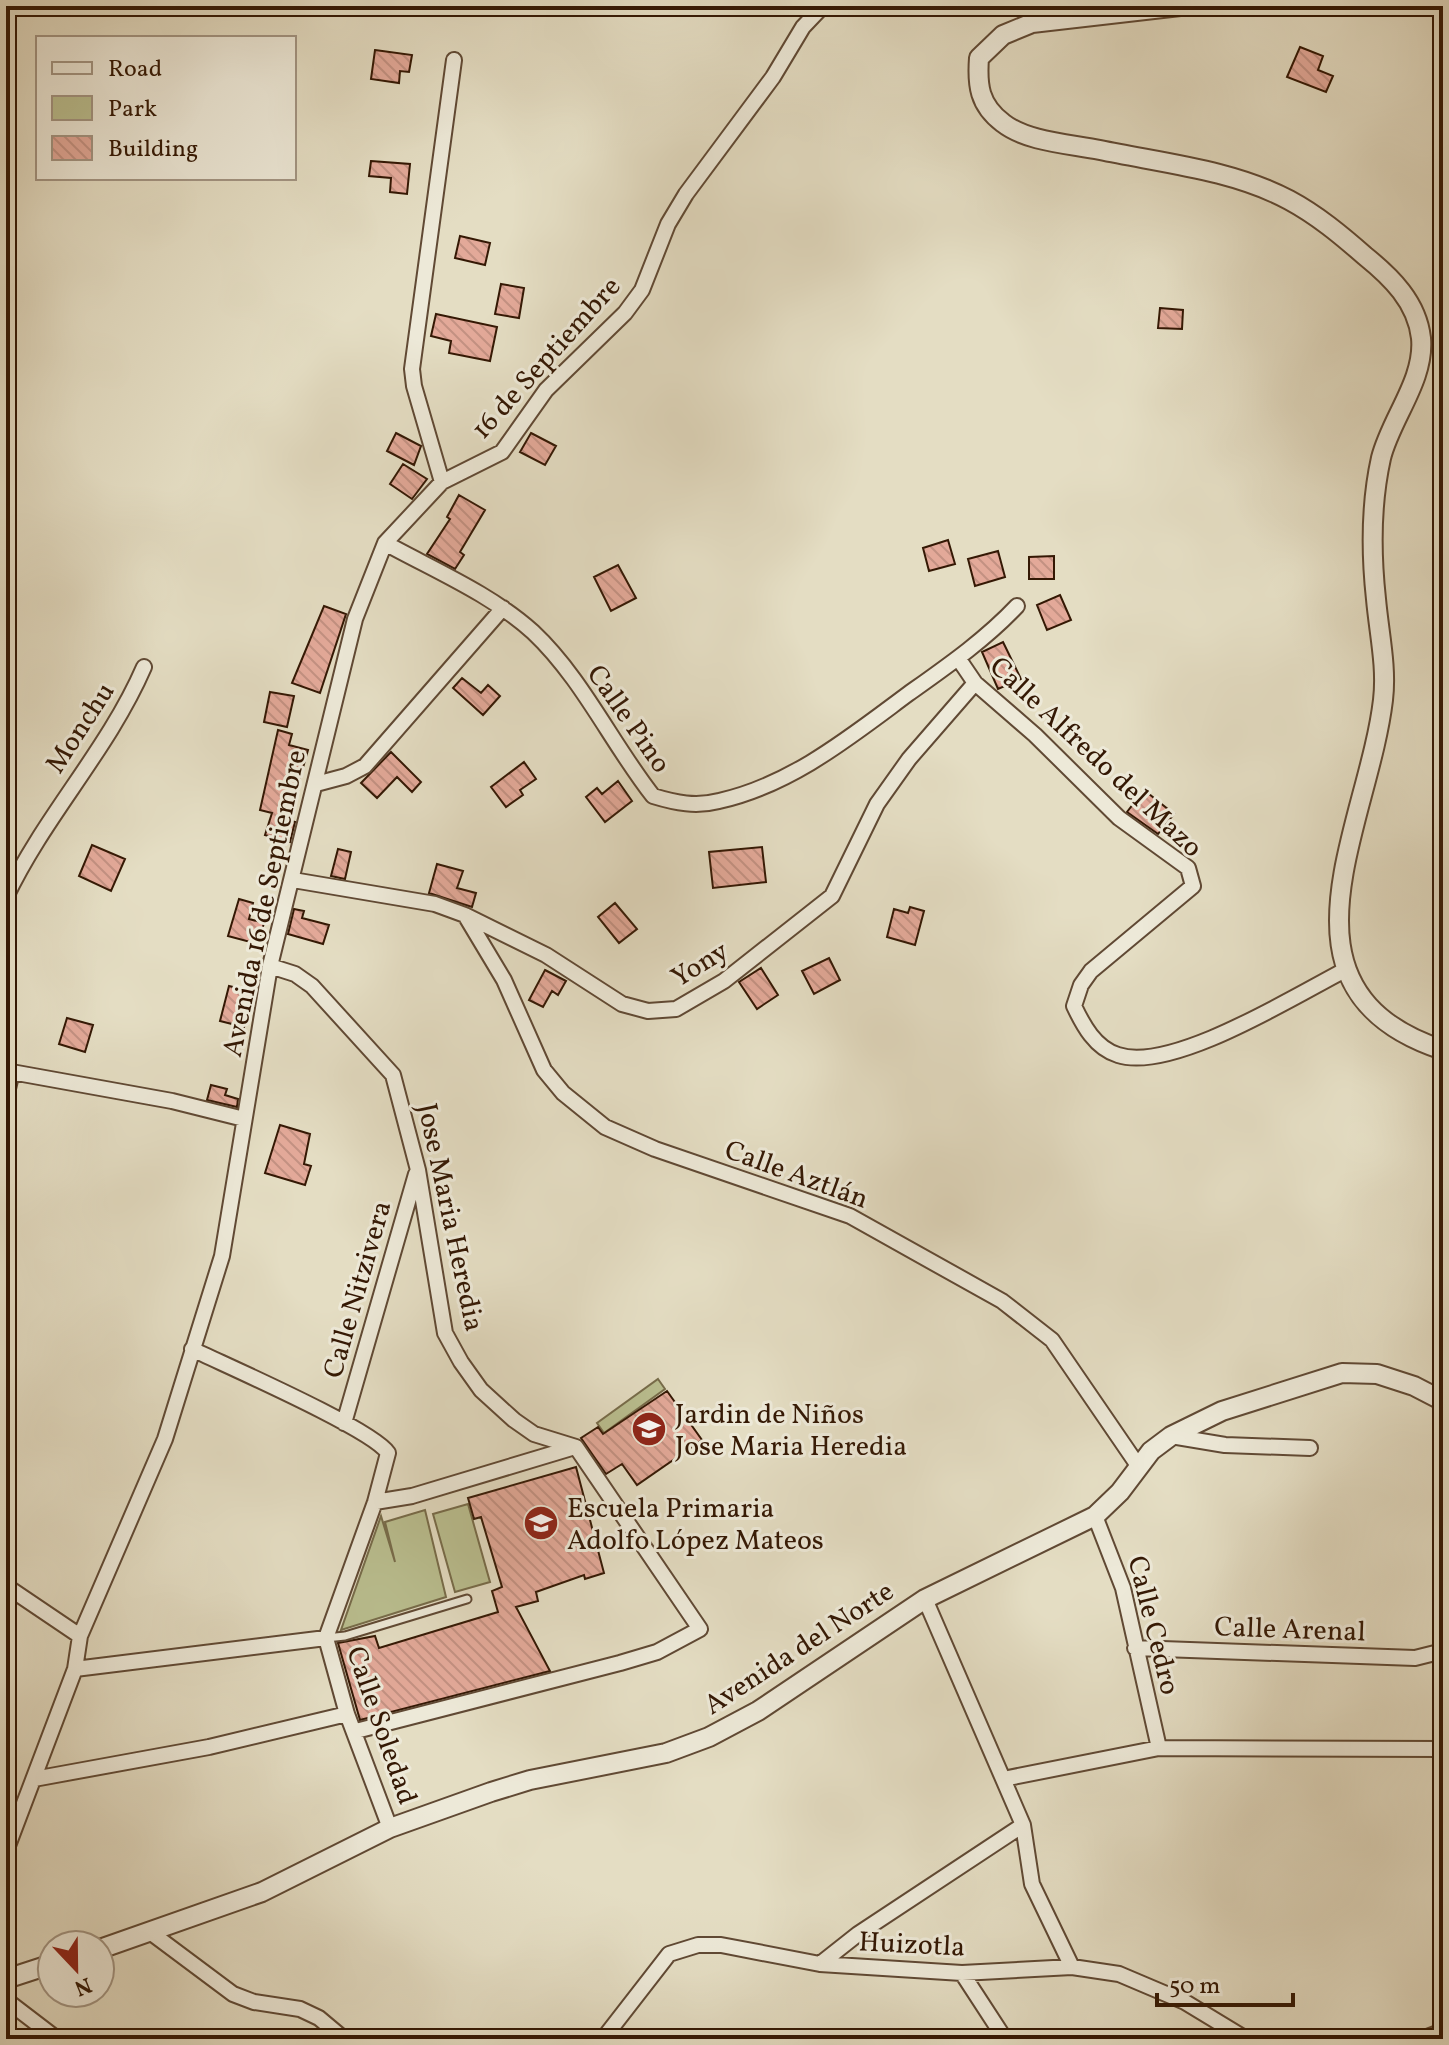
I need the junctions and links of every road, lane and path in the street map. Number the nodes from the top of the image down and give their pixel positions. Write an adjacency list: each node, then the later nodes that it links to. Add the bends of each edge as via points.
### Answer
1 (823, 6): 4 (street, 16 de Septiembre, via 686,194 642,290 625,313 546,390 508,446)
2 (1180, 6): 16 (street, via 1052,20 1003,35 979,58 977,88 1005,125 1038,137 1230,178 1286,198 1321,219 1393,279 1409,302 1421,335 1421,363 1382,455 1376,489 1374,572 1383,701 1340,893 1336,931)
3 (454, 60): 4 (street, via 412,369)
4 (442, 482): 5 (street, Avenida 16 de Septiembre)
5 (385, 543): 7 (street, Calle Pino); 11 (street, Avenida 16 de Septiembre, via 355,619)
6 (1017, 606): 8 (street, Calle Pino)
7 (503, 608): 8 (street, Calle Pino, via 560,662 653,796 692,805 784,779); 11 (street, via 365,766)
8 (958, 658): 10 (street, Calle Alfredo del Mazo)
9 (144, 667): 13 (street, Monchu, via 118,723 43,829)
10 (975, 683): 14 (street, Yony, via 877,804 832,896 693,1002 662,1011 622,1004 546,955); 16 (street, Calle Alfredo del Mazo, via 1119,818 1188,868 1193,886 1081,985 1074,1006 1098,1043 1118,1056 1184,1050)
11 (316, 784): 12 (street, Avenida 16 de Septiembre)
12 (293, 880): 14 (street, Yony, via 407,897); 15 (street, Avenida 16 de Septiembre)
13 (6, 897)
14 (465, 915): 28 (street, Calle Aztlán, via 504,980 544,1070 578,1106 605,1127 655,1149 850,1216 1002,1301 1052,1340)
15 (270, 966): 20 (street, Avenida 16 de Septiembre); 21 (street, Jose Maria Heredia, via 312,986 393,1075)
16 (1347, 969): 17 (street, via 1380,1017 1398,1032)
17 (1443, 1050)
18 (9, 1072): 19 (street); 20 (street)
19 (6, 1097)
20 (244, 1119): 22 (street, Avenida 16 de Septiembre, via 222,1256)
21 (418, 1170): 24 (street, Calle Nitzivera); 26 (street, Jose Maria Heredia, via 445,1333 461,1362 481,1390 514,1420 534,1434)
22 (192, 1349): 24 (street); 34 (street, Avenida 16 de Septiembre, via 165,1439)
23 (1443, 1401): 25 (street, Avenida del Norte, via 1377,1374 1342,1373 1222,1411)
24 (344, 1423): 29 (street, via 388,1453)
25 (1171, 1436): 27 (street, via 1225,1445); 28 (street, Avenida del Norte)
26 (576, 1447): 29 (street); 40 (street, via 700,1629 657,1652 620,1663)
27 (1310, 1448)
28 (1139, 1467): 30 (street, Avenida del Norte)
29 (375, 1502): 35 (street)
30 (1095, 1516): 33 (street, Avenida del Norte); 36 (street, Calle Cedro, via 1123,1588)
31 (6, 1586): 34 (street)
32 (467, 1599): 35 (lane)
33 (925, 1599): 44 (street); 46 (street, Avenida del Norte, via 758,1711 709,1737 666,1753 530,1780)
34 (80, 1636): 38 (street, Avenida 16 de Septiembre)
35 (326, 1638): 38 (street); 39 (street, Calle Soledad)
36 (1135, 1648): 37 (street, Calle Arenal, via 1415,1658); 41 (street, Calle Cedro)
37 (1443, 1651)
38 (75, 1669): 43 (street, Avenida 16 de Septiembre)
39 (347, 1714): 40 (street, Calle Soledad); 43 (street, via 209,1747)
40 (356, 1731): 46 (street, Calle Soledad)
41 (1159, 1748): 42 (street); 44 (street)
42 (1443, 1749)
43 (34, 1779): 47 (street, Avenida 16 de Septiembre)
44 (1003, 1779): 45 (street)
45 (1023, 1825): 50 (street); 51 (street, via 1032,1884)
46 (390, 1828): 48 (street, Avenida del Norte, via 262,1892)
47 (6, 1851)
48 (150, 1932): 49 (street, Avenida del Norte); 58 (street, via 233,1994 300,2009)
49 (116, 1944)
50 (820, 1964): 53 (street, Huizotla); 59 (street, Huizotla, via 721,1945 683,1949 655,1968)
51 (1072, 1967): 53 (street, Huizotla); 61 (street, Huizotla, via 1146,1984)
52 (36, 1969): 54 (street)
53 (962, 1973): 60 (street)
54 (6, 1979)
55 (6, 2000): 57 (street)
56 (1443, 2031): 62 (street)
57 (57, 2039)
58 (344, 2039)
59 (603, 2039)
60 (1005, 2039)
61 (1246, 2039)
62 (1422, 2039)

